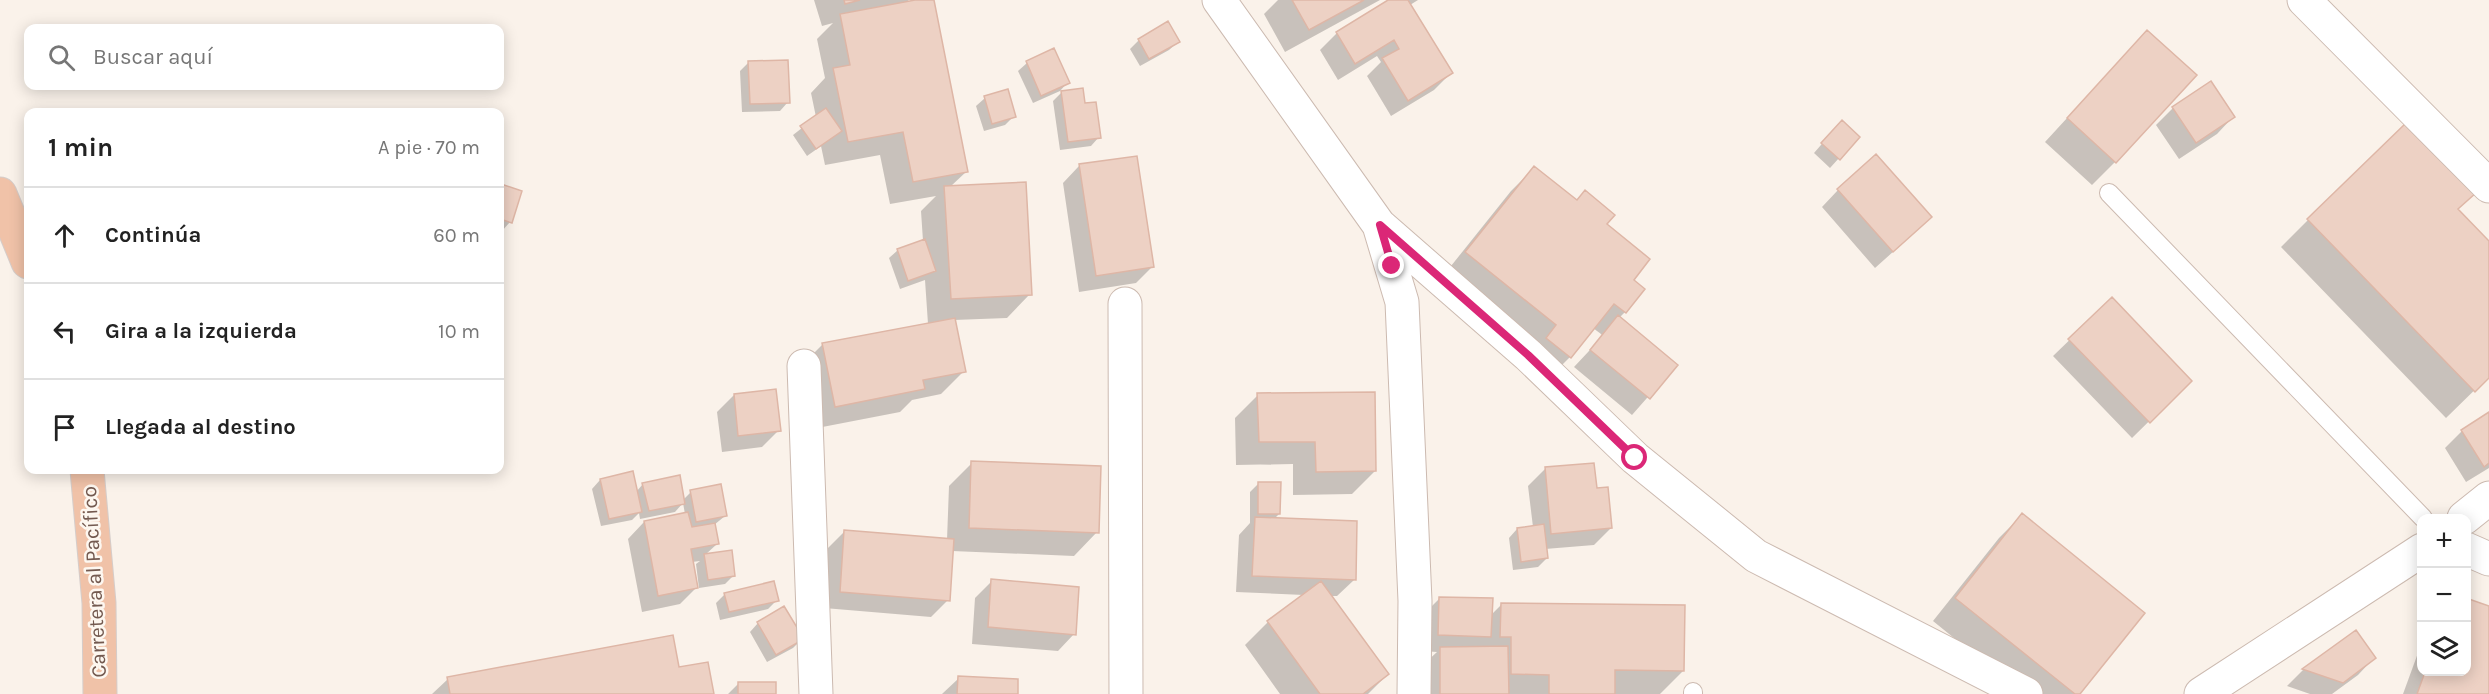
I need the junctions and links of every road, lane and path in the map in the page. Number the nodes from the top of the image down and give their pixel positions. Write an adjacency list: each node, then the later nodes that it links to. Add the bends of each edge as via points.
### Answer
1 (1219, 0): 6 (street)
2 (2304, 0): 3 (street)
3 (2489, 186)
4 (2109, 193): 12 (lane)
5 (0, 194): 7 (highway)
6 (1380, 225): 20 (street, via 1402,302 1415,601); 21 (street, via 1528,355 1635,458 1756,556)
7 (24, 252)
8 (1125, 304): 19 (street)
9 (804, 366): 18 (street)
10 (87, 474): 17 (highway, Carretera al Pacífico, via 99,603)
11 (2489, 498): 13 (street)
12 (2418, 514)
13 (2470, 514)
14 (2471, 551): 16 (street)
15 (2417, 553): 22 (street)
16 (2489, 559)
17 (100, 694)
18 (816, 694)
19 (1126, 694)
20 (1414, 694)
21 (2026, 694)
22 (2200, 694)

